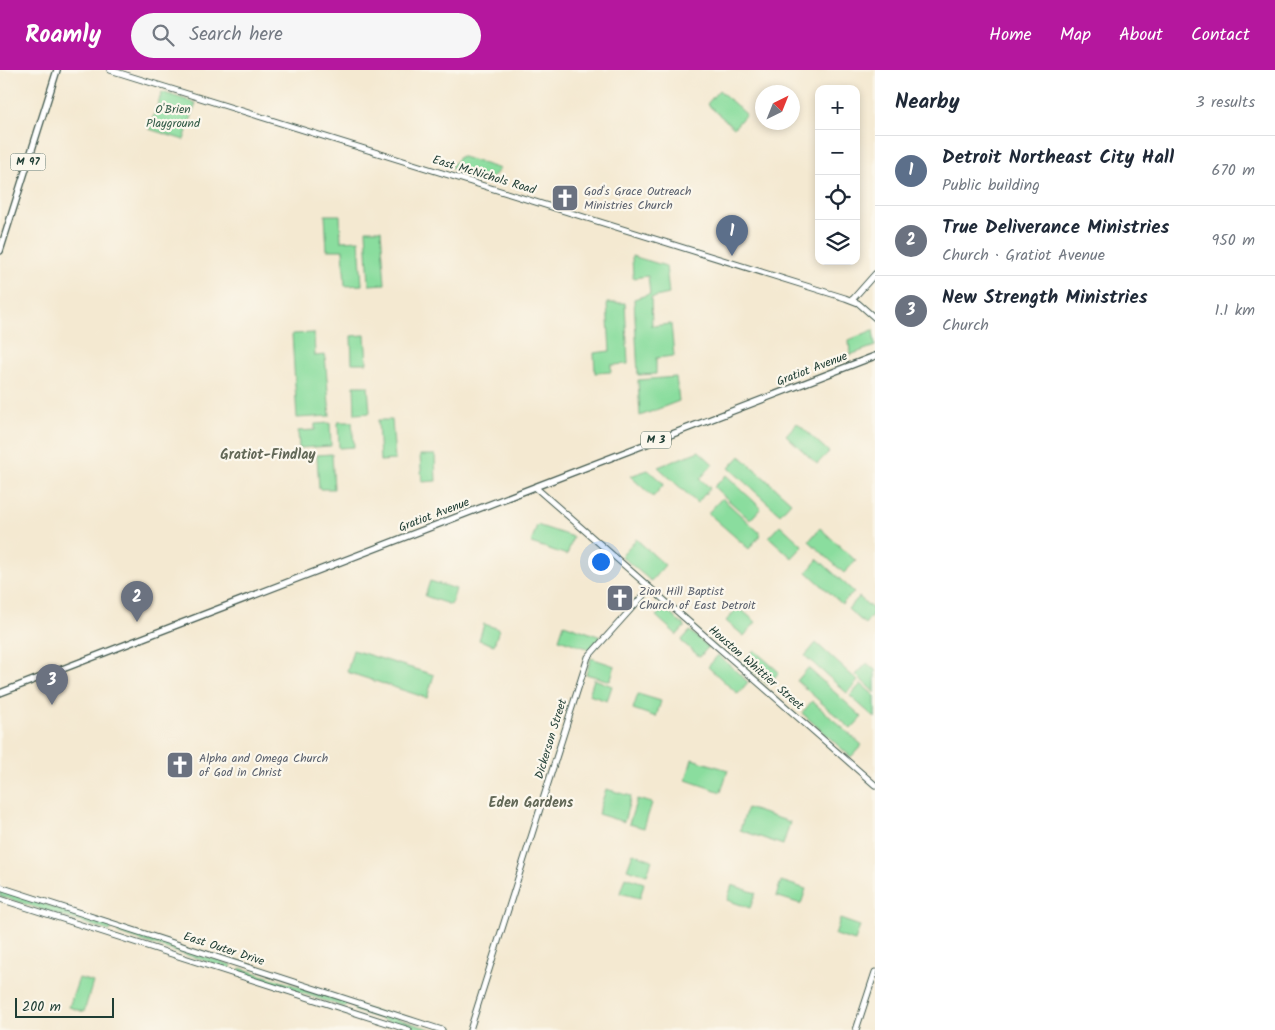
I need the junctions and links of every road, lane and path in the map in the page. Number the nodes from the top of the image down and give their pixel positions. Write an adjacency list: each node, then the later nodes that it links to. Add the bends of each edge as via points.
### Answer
1 (57, 70): 3 (main road, M 97)
2 (110, 70): 5 (street, East McNichols Road)
3 (0, 251)
4 (875, 274): 5 (street)
5 (852, 300): 6 (street, East McNichols Road)
6 (875, 318)
7 (875, 356): 8 (main road, Gratiot Avenue / M 3)
8 (534, 487): 9 (street, Houston Whittier Street); 10 (main road, Gratiot Avenue / M 3)
9 (650, 588): 11 (street, Houston Whittier Street); 17 (street, Dickerson Street, via 588,657)
10 (0, 693)
11 (875, 785)
12 (0, 887): 16 (street, East Outer Drive)
13 (0, 899): 15 (street, East Outer Drive)
14 (875, 972): 18 (street)
15 (409, 1030)
16 (442, 1030)
17 (470, 1030)
18 (856, 1030)

